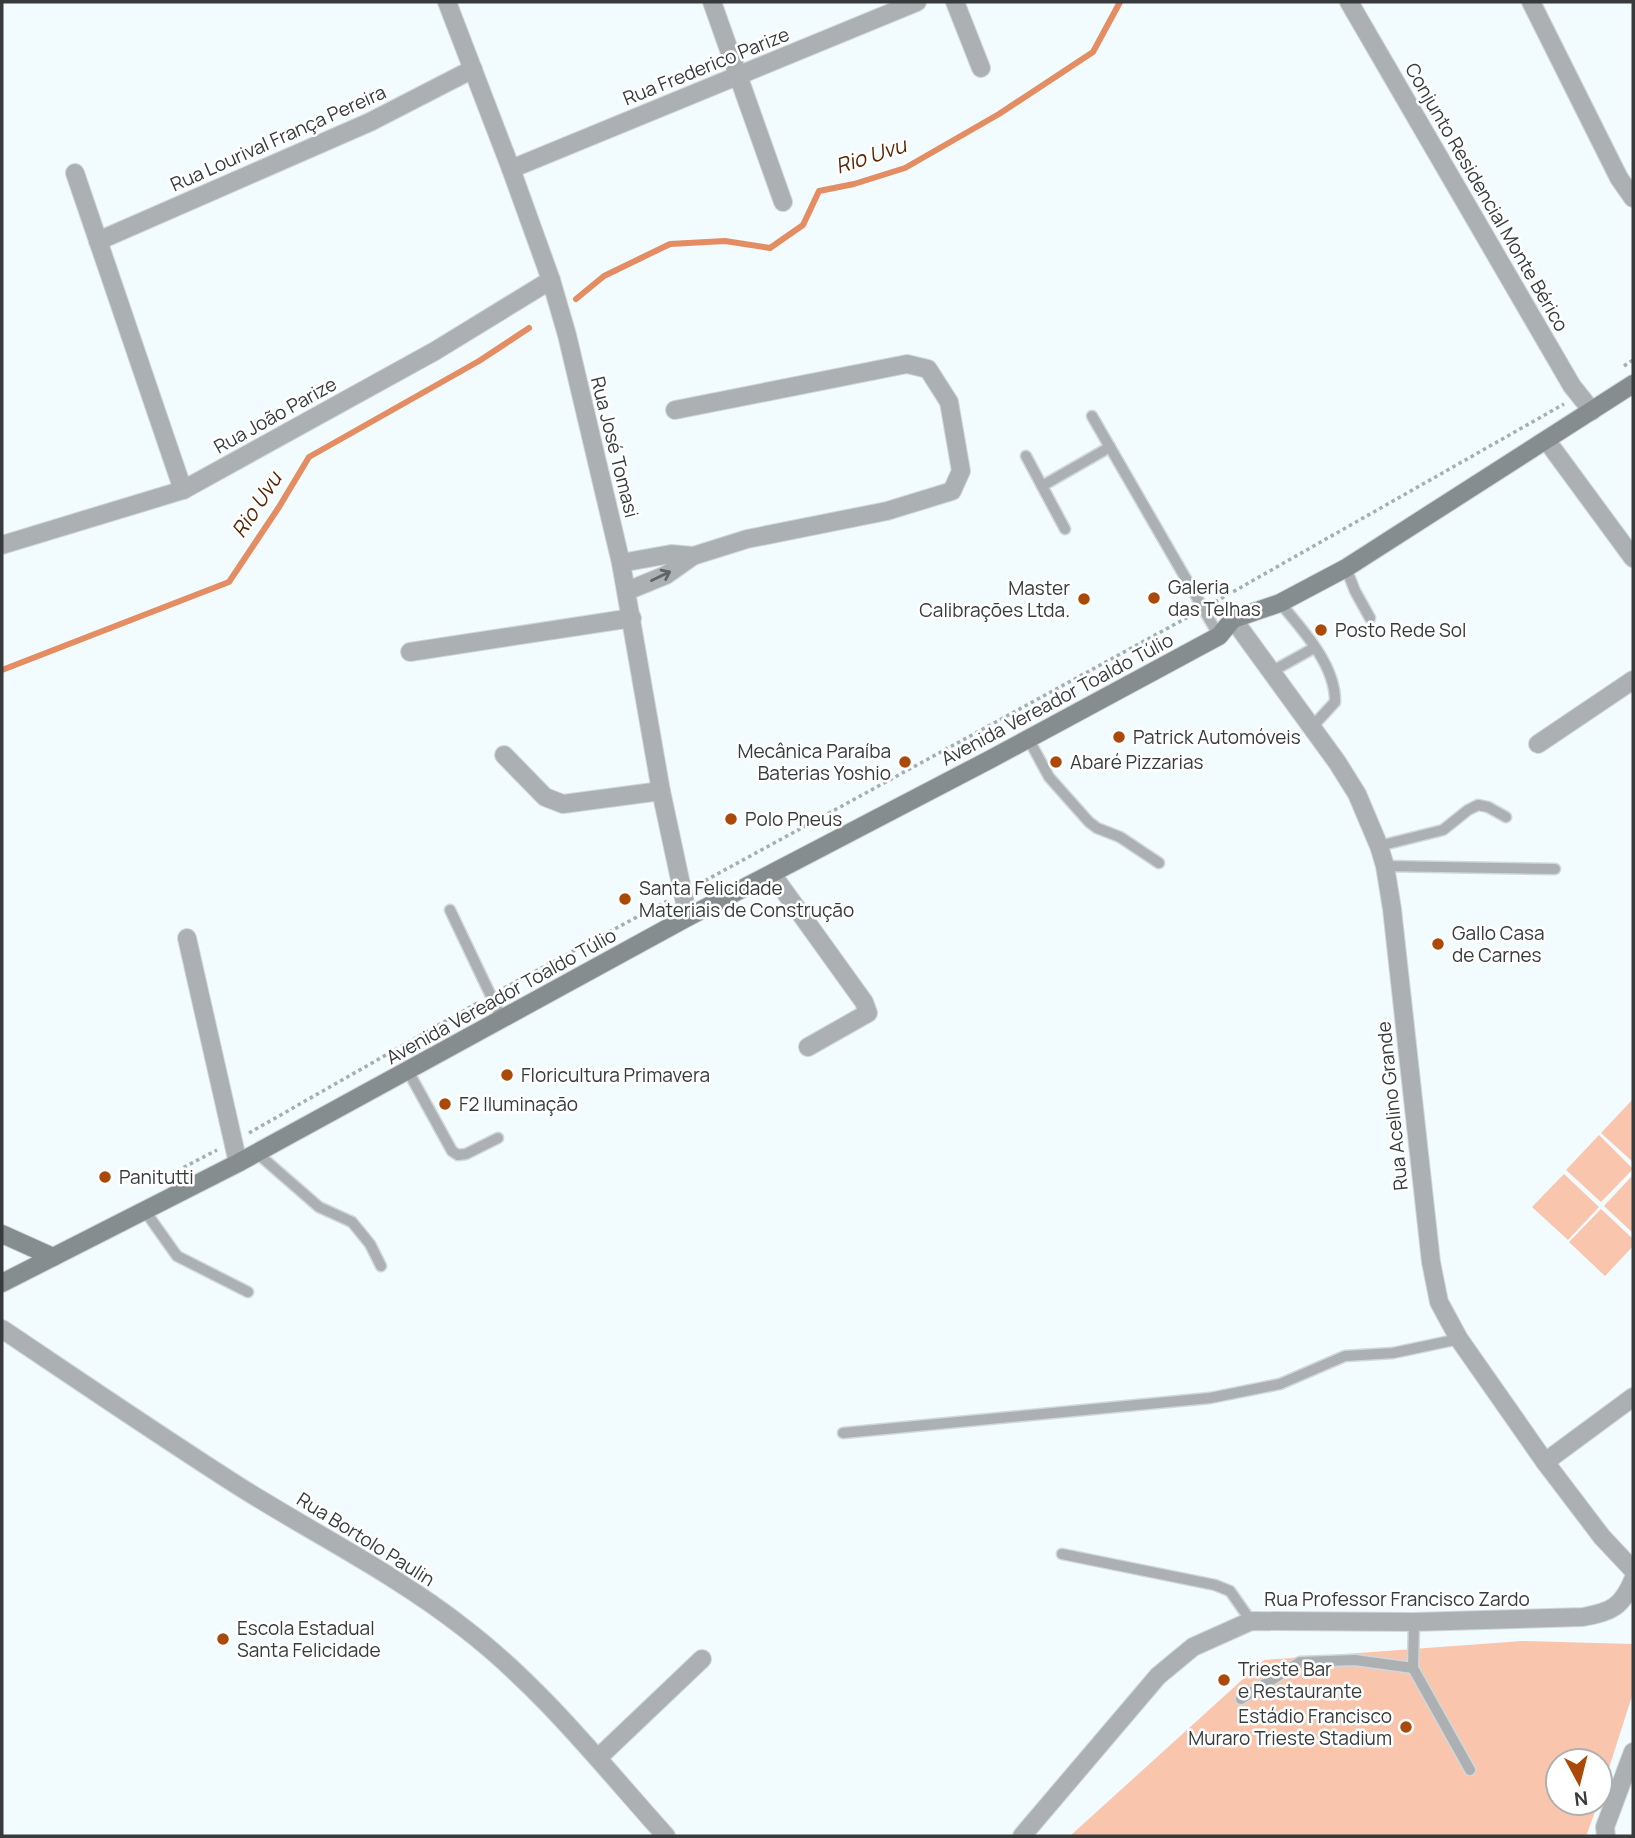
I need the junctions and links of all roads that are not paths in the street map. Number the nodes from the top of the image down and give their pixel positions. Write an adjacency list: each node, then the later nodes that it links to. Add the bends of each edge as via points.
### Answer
1 (447, 2): 8 (street, Rua José Tomasi)
2 (712, 2): 9 (street)
3 (916, 2): 9 (street, Rua Frederico Parize)
4 (955, 2): 7 (street)
5 (1349, 2): 18 (street, Conjunto Residencial Monte Bérico)
6 (1531, 2): 12 (street)
7 (981, 68)
8 (473, 69): 10 (street, Rua José Tomasi); 14 (street, Rua Lourival França Pereira, via 370,122)
9 (740, 76): 10 (street, Rua Frederico Parize); 13 (street)
10 (512, 169): 15 (street, Rua José Tomasi)
11 (75, 173): 14 (street)
12 (1633, 198)
13 (783, 202)
14 (98, 241): 24 (street)
15 (551, 280): 24 (street, Rua João Parize, via 435,351); 29 (street, Rua José Tomasi)
16 (1633, 384): 18 (main road)
17 (675, 410): 27 (street, via 907,364 928,369 949,402 961,471 952,491 887,511 747,539)
18 (1592, 411): 20 (main road)
19 (1092, 416): 21 (lane)
20 (1547, 441): 28 (street); 30 (main road)
21 (1110, 447): 23 (lane); 36 (lane)
22 (1026, 456): 23 (lane)
23 (1042, 486): 25 (lane)
24 (183, 490): 26 (street, Rua João Parize)
25 (1065, 529)
26 (2, 545)
27 (693, 556): 29 (street, via 671,554); 31 (street, one-way to 27, via 666,575)
28 (1633, 558)
29 (621, 563): 31 (street, Rua José Tomasi)
30 (1346, 568): 32 (main road); 34 (lane)
31 (627, 591): 33 (street, Rua José Tomasi)
32 (1280, 603): 35 (main road); 37 (lane)
33 (632, 618): 38 (street); 45 (street, Rua José Tomasi)
34 (1370, 618)
35 (1233, 619): 36 (main road, Avenida Vereador Toaldo Túlio); 39 (street, Rua Acelino Grande)
36 (1219, 636): 42 (main road, Avenida Vereador Toaldo Túlio)
37 (1314, 648): 39 (lane); 41 (lane, via 1335,690 1335,702)
38 (410, 652)
39 (1271, 672): 41 (street, Rua Acelino Grande)
40 (1633, 680): 43 (street)
41 (1311, 727): 47 (street, Rua Acelino Grande, via 1357,793)
42 (1028, 738): 48 (lane, via 1048,778 1093,826 1120,837); 51 (main road, Avenida Vereador Toaldo Túlio)
43 (1538, 744)
44 (504, 755): 45 (street, via 545,797 562,804)
45 (661, 791): 53 (street, Rua José Tomasi)
46 (1506, 817): 47 (lane, via 1478,805 1443,830)
47 (1379, 846): 49 (street, Rua Acelino Grande)
48 (1159, 863)
49 (1385, 866): 50 (lane); 68 (street, Rua Acelino Grande, via 1431,1262 1439,1302)
50 (1555, 869)
51 (772, 874): 53 (main road, Avenida Vereador Toaldo Túlio); 56 (street, via 868,1013)
52 (450, 910): 55 (lane)
53 (688, 917): 55 (main road, Avenida Vereador Toaldo Túlio)
54 (187, 938): 60 (street)
55 (502, 1018): 57 (main road, Avenida Vereador Toaldo Túlio)
56 (808, 1046)
57 (408, 1071): 58 (lane, via 452,1151 466,1154); 59 (main road, Avenida Vereador Toaldo Túlio)
58 (498, 1138)
59 (257, 1153): 60 (main road, Avenida Vereador Toaldo Túlio); 64 (lane, via 319,1207 352,1222)
60 (238, 1163): 61 (main road, Avenida Vereador Toaldo Túlio)
61 (145, 1211): 63 (main road, Avenida Vereador Toaldo Túlio); 66 (lane, via 177,1256)
62 (2, 1234): 63 (main road)
63 (53, 1257): 65 (main road, Avenida Vereador Toaldo Túlio)
64 (381, 1266)
65 (2, 1283)
66 (248, 1292)
67 (2, 1329): 81 (street, Rua Bortolo Paulin, via 464,1627)
68 (1459, 1339): 70 (lane, via 1393,1353 1346,1356 1280,1384 1209,1398); 71 (street, Rua Acelino Grande)
69 (1633, 1397): 71 (street)
70 (843, 1433)
71 (1545, 1462): 73 (street, Rua Acelino Grande)
72 (1062, 1553): 75 (lane, via 1215,1585 1230,1591)
73 (1633, 1570)
74 (1633, 1580): 76 (street, Rua Professor Francisco Zardo, via 1626,1597 1601,1614)
75 (1251, 1621): 76 (street, Rua Professor Francisco Zardo); 84 (street, Rua Professor Francisco Zardo, via 1193,1647 1158,1676)
76 (1414, 1622): 78 (lane)
77 (702, 1659): 81 (street)
78 (1413, 1668): 79 (lane, via 1355,1660 1300,1662); 82 (lane)
79 (1241, 1699)
80 (1633, 1752): 85 (street)
81 (598, 1757): 83 (street, Rua Bortolo Paulin)
82 (1470, 1770)
83 (666, 1836)
84 (1023, 1836)
85 (1605, 1836)

